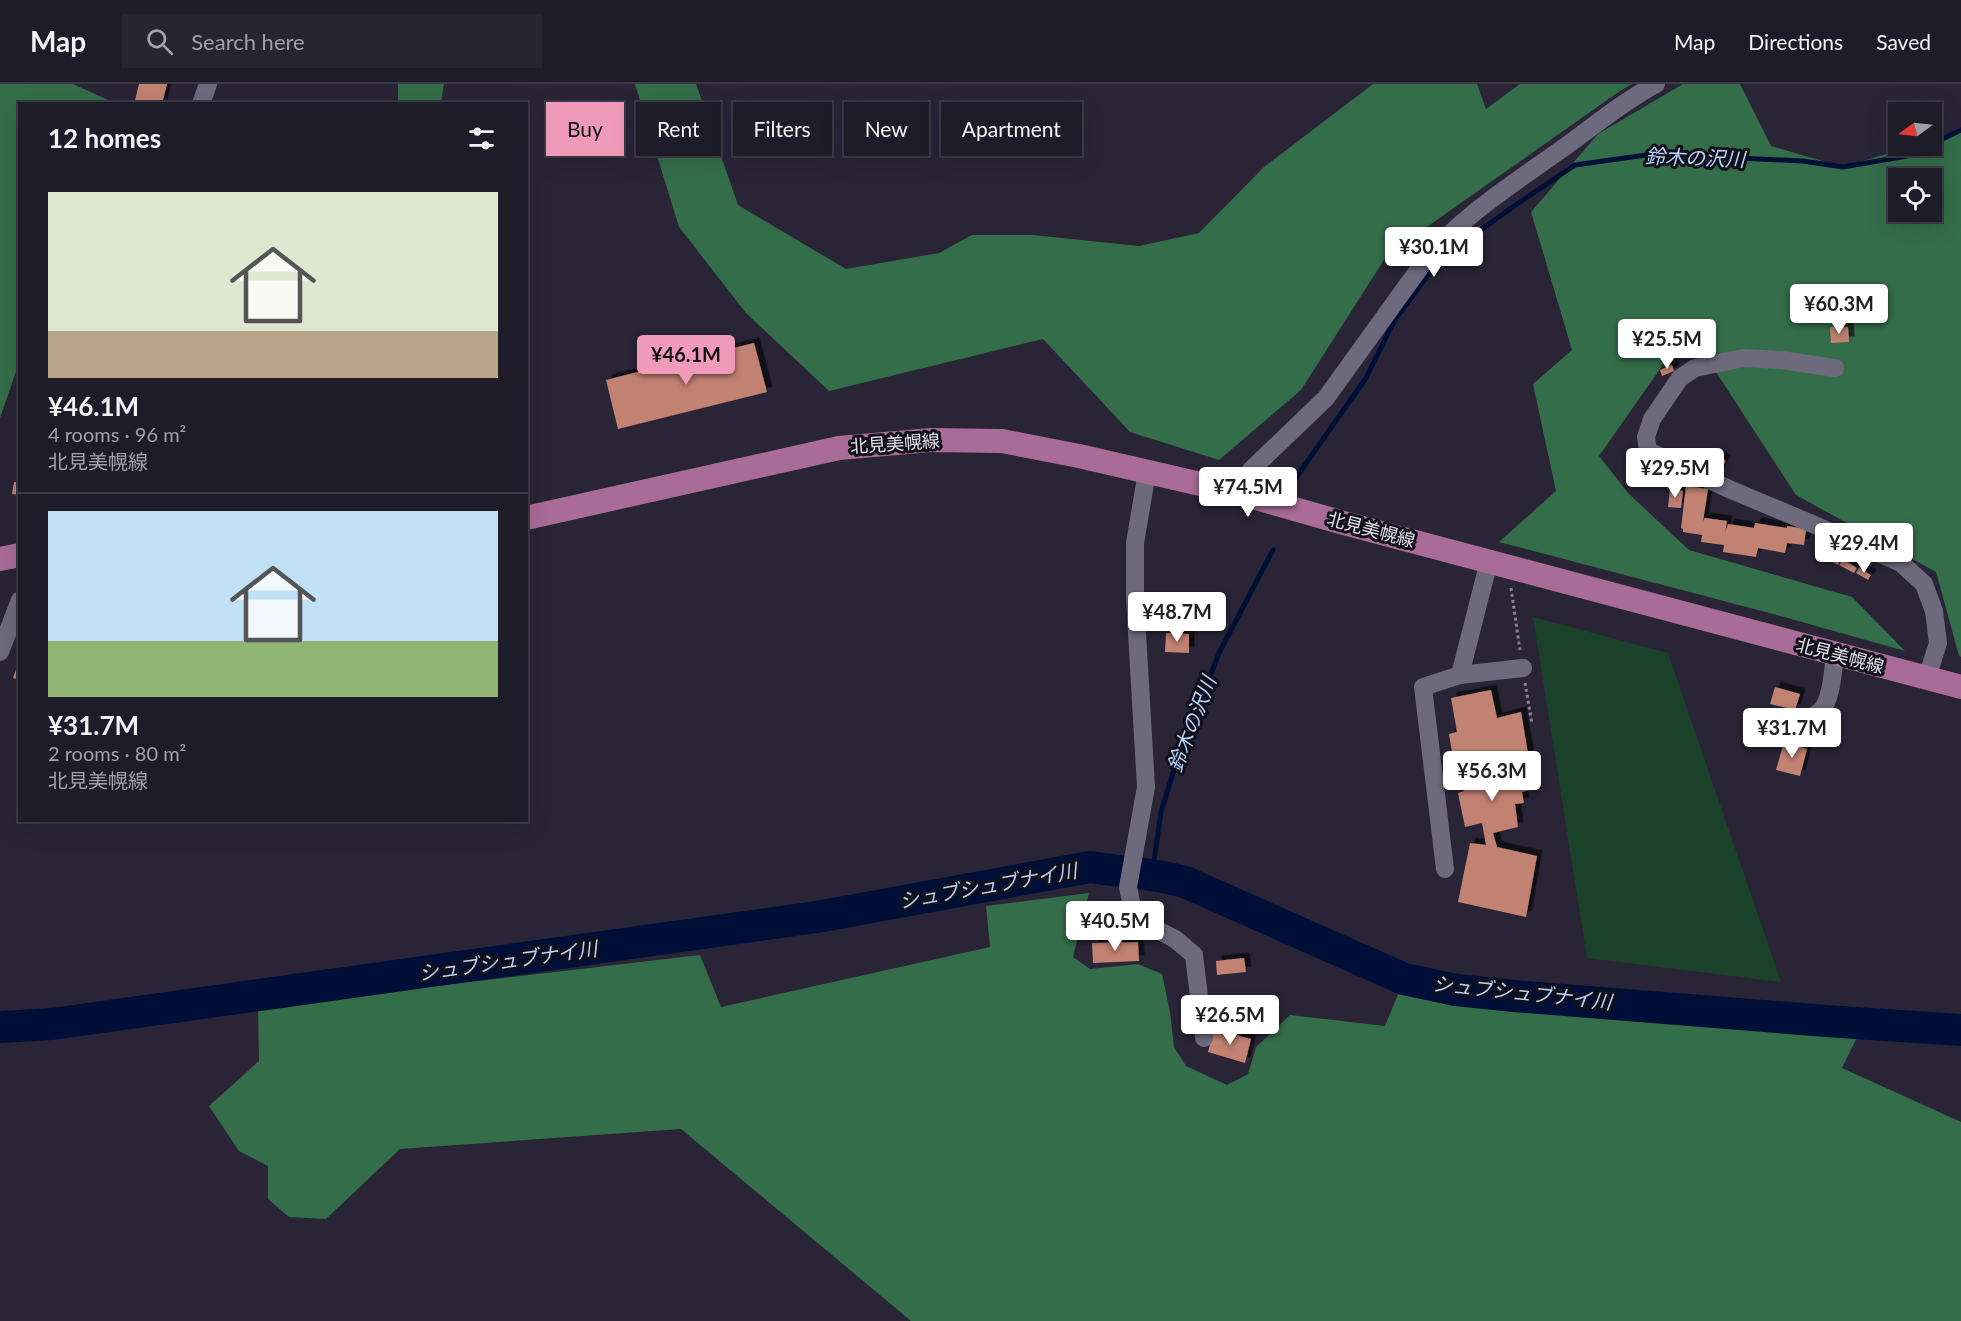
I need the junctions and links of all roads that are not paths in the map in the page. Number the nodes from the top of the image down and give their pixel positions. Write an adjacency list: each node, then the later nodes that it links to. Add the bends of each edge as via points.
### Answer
1 (208, 84): 3 (street)
2 (1656, 84): 6 (street, via 1487,203 1439,243 1326,398 1251,470)
3 (202, 102)
4 (1834, 368): 16 (street, via 1743,358 1695,368 1680,378 1652,418 1646,437 1648,451 1901,563 1924,584 1934,611 1938,643)
5 (1147, 472): 6 (main road, 北見美幌線); 7 (main road, 北見美幌線, via 1002,441 931,440 839,448); 20 (street, via 1135,543 1146,787 1128,887 1132,907 1150,926 1175,939 1194,956)
6 (1235, 492): 10 (main road, 北見美幌線)
7 (528, 518)
8 (18, 555): 9 (main road)
9 (0, 559)
10 (1498, 563): 13 (main road, 北見美幌線); 15 (street)
11 (18, 605): 12 (street)
12 (0, 652)
13 (1835, 654): 16 (main road, 北見美幌線); 18 (street, via 1823,708)
14 (1523, 668): 15 (street)
15 (1460, 675): 19 (street, via 1423,687)
16 (1927, 678): 17 (main road, 北見美幌線)
17 (1961, 687)
18 (1776, 730)
19 (1445, 869)
20 (1204, 1038)

